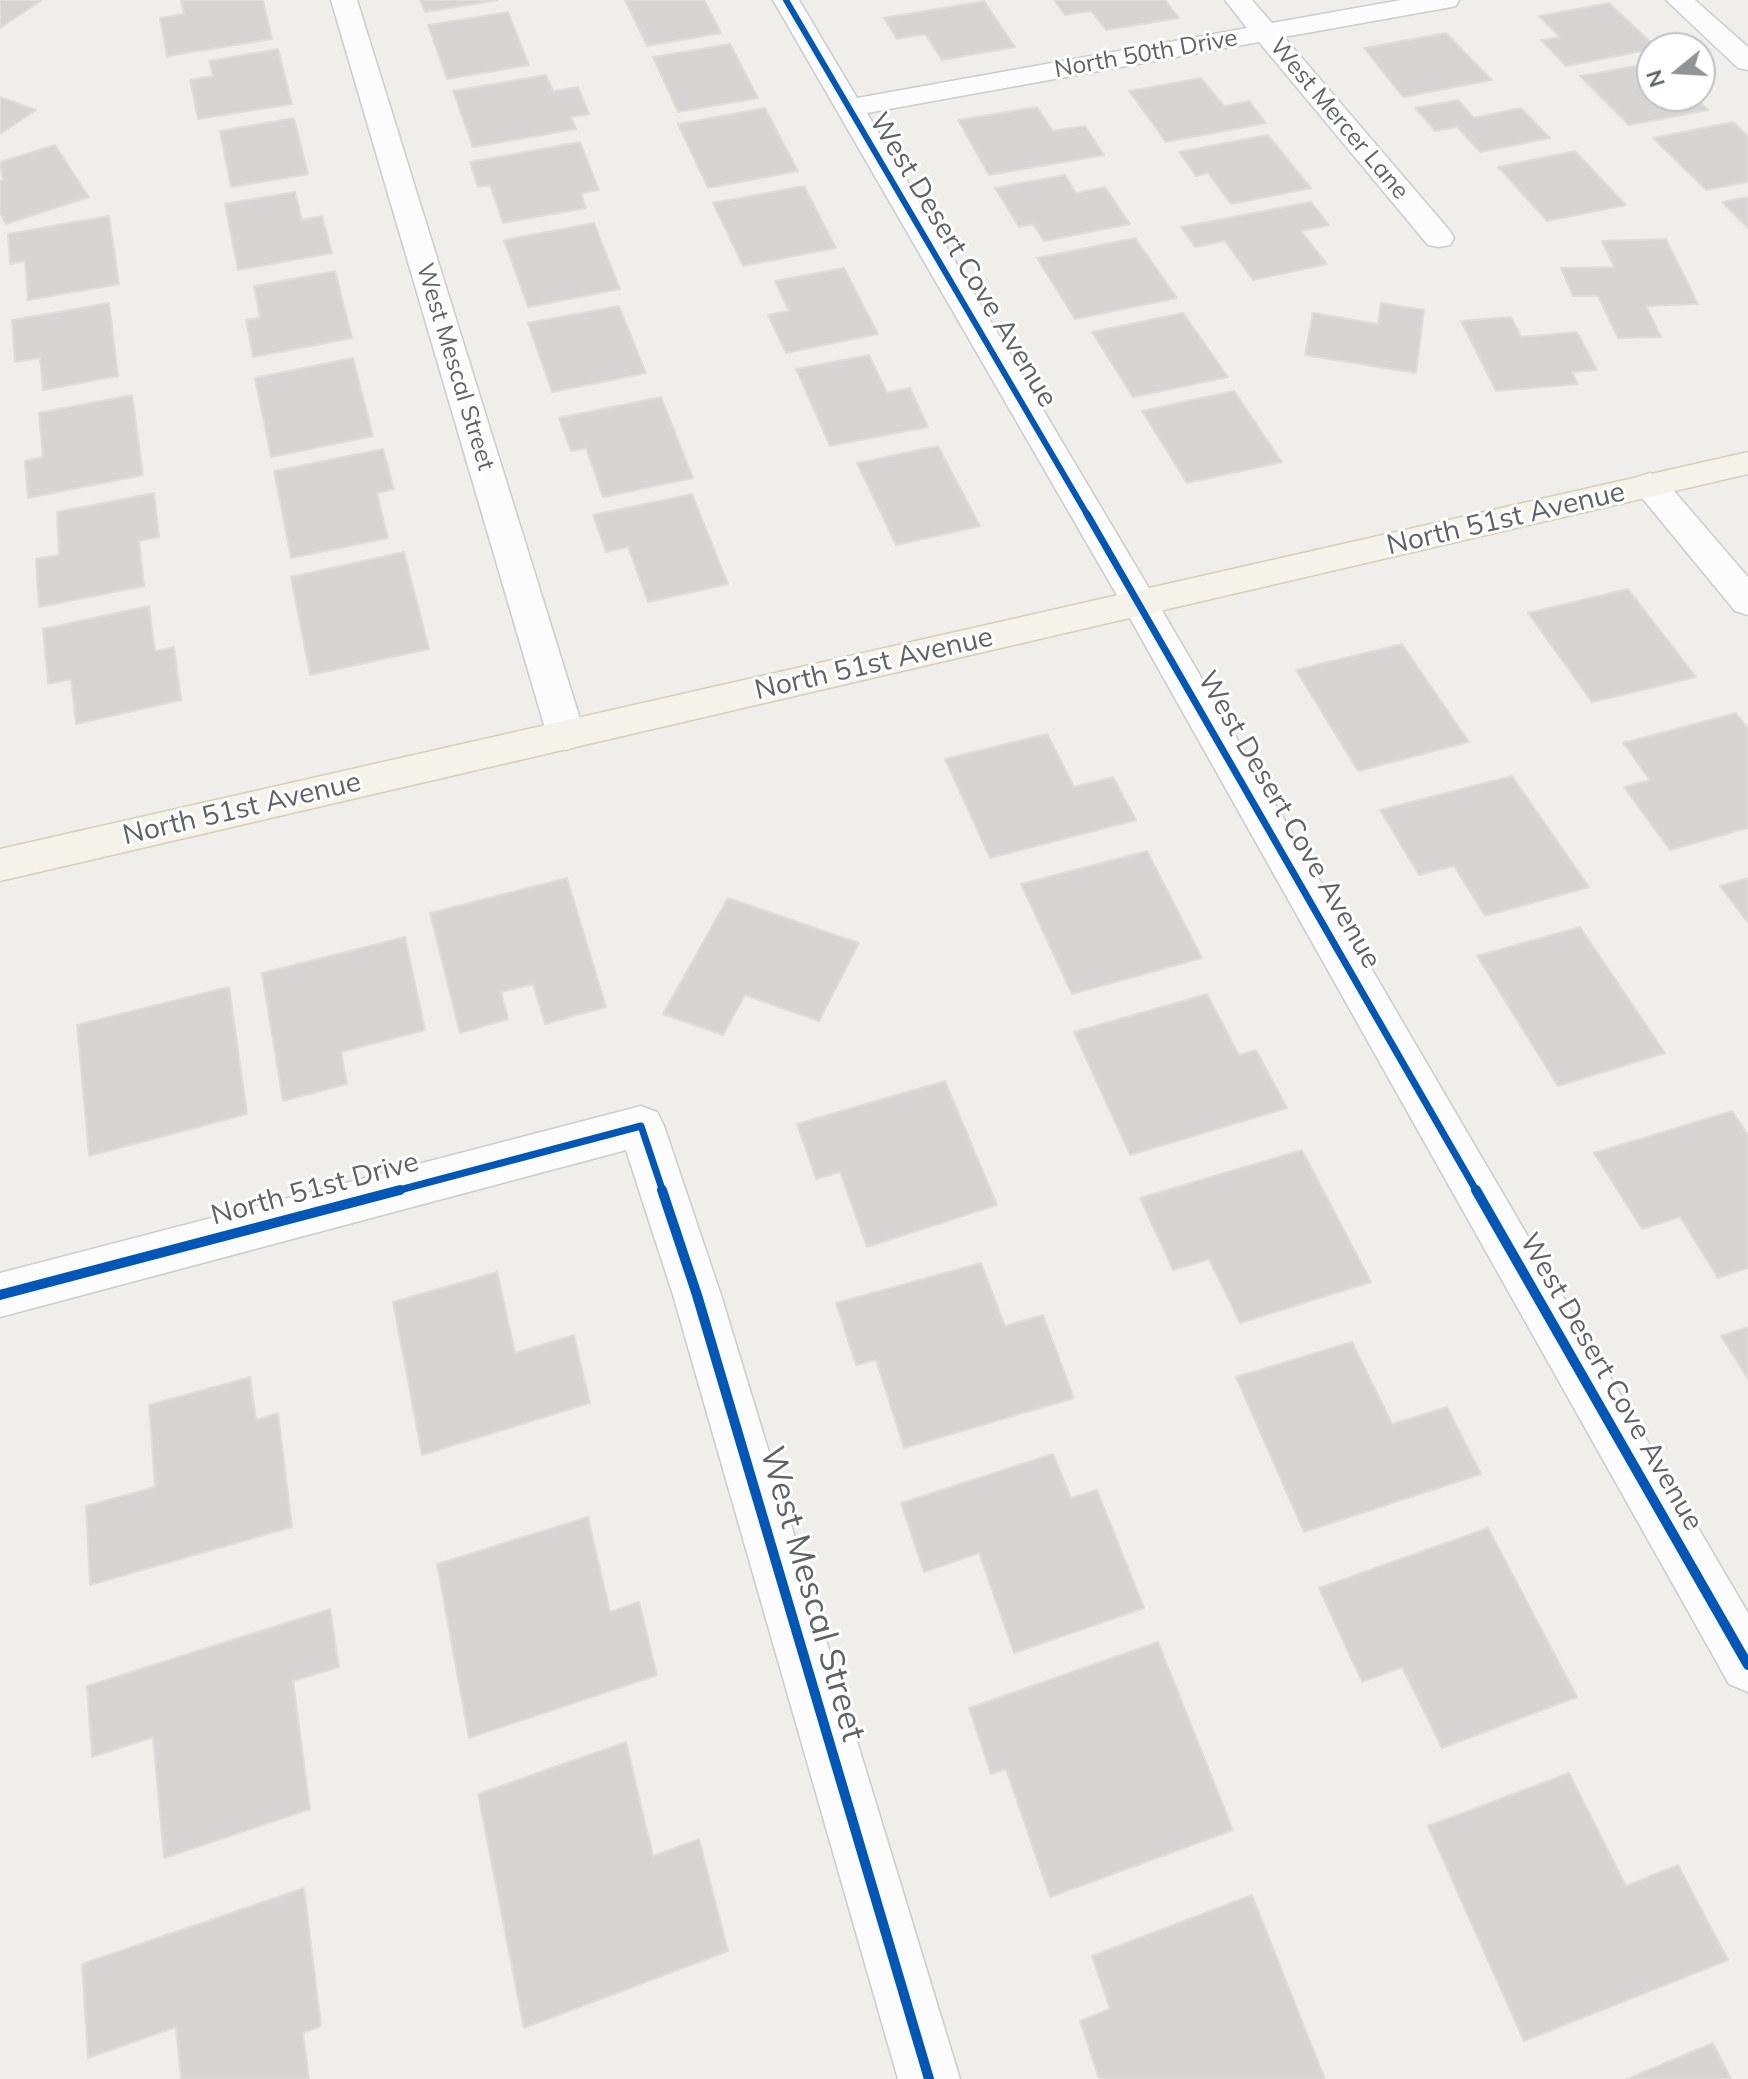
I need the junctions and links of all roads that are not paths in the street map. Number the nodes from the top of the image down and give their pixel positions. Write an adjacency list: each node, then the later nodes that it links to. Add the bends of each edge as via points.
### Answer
1 (344, 0): 14 (street, West Mescal Street)
2 (786, 0): 8 (street, West Desert Cove Avenue)
3 (1238, 0): 6 (street, West Mercer Lane)
4 (1446, 0): 6 (street, North 50th Drive)
5 (1679, 0): 7 (street)
6 (1267, 32): 8 (street, North 50th Drive); 9 (street, West Mercer Lane)
7 (1748, 62)
8 (847, 108): 13 (street, West Desert Cove Avenue)
9 (1439, 238)
10 (1748, 463): 11 (main road, North 51st Avenue)
11 (1650, 485): 12 (street); 13 (main road, North 51st Avenue)
12 (1748, 602)
13 (1140, 604): 14 (main road, North 51st Avenue); 18 (street, West Desert Cove Avenue)
14 (566, 735): 15 (main road, North 51st Avenue)
15 (0, 865)
16 (641, 1126): 17 (street, North 51st Drive); 19 (street, West Mescal Street, via 701,1310)
17 (0, 1295)
18 (1748, 1665)
19 (929, 2079)

